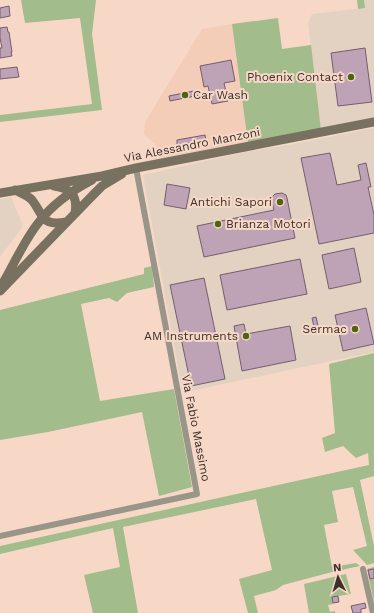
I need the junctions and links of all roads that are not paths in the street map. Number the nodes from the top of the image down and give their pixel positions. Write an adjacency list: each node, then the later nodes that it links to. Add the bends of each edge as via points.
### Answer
1 (374, 122): 2 (main road, Via Alessandro Manzoni)
2 (133, 168): 3 (main road, Via Alessandro Manzoni); 8 (main road, via 102,186); 12 (street, Via Fabio Massimo, via 197,494)
3 (102, 176): 4 (main road, Via Alessandro Manzoni); 7 (main road)
4 (49, 186): 5 (main road, Via Alessandro Manzoni); 7 (main road, via 61,187)
5 (15, 190): 6 (main road, Via Alessandro Manzoni); 9 (main road, via 32,200)
6 (0, 193)
7 (71, 193): 8 (main road, via 75,201); 9 (main road)
8 (75, 213): 10 (main road)
9 (42, 217): 10 (main road, via 54,223); 11 (main road)
10 (66, 222): 11 (main road)
11 (0, 290)
12 (0, 536)
13 (362, 568): 14 (street)
14 (373, 613)

